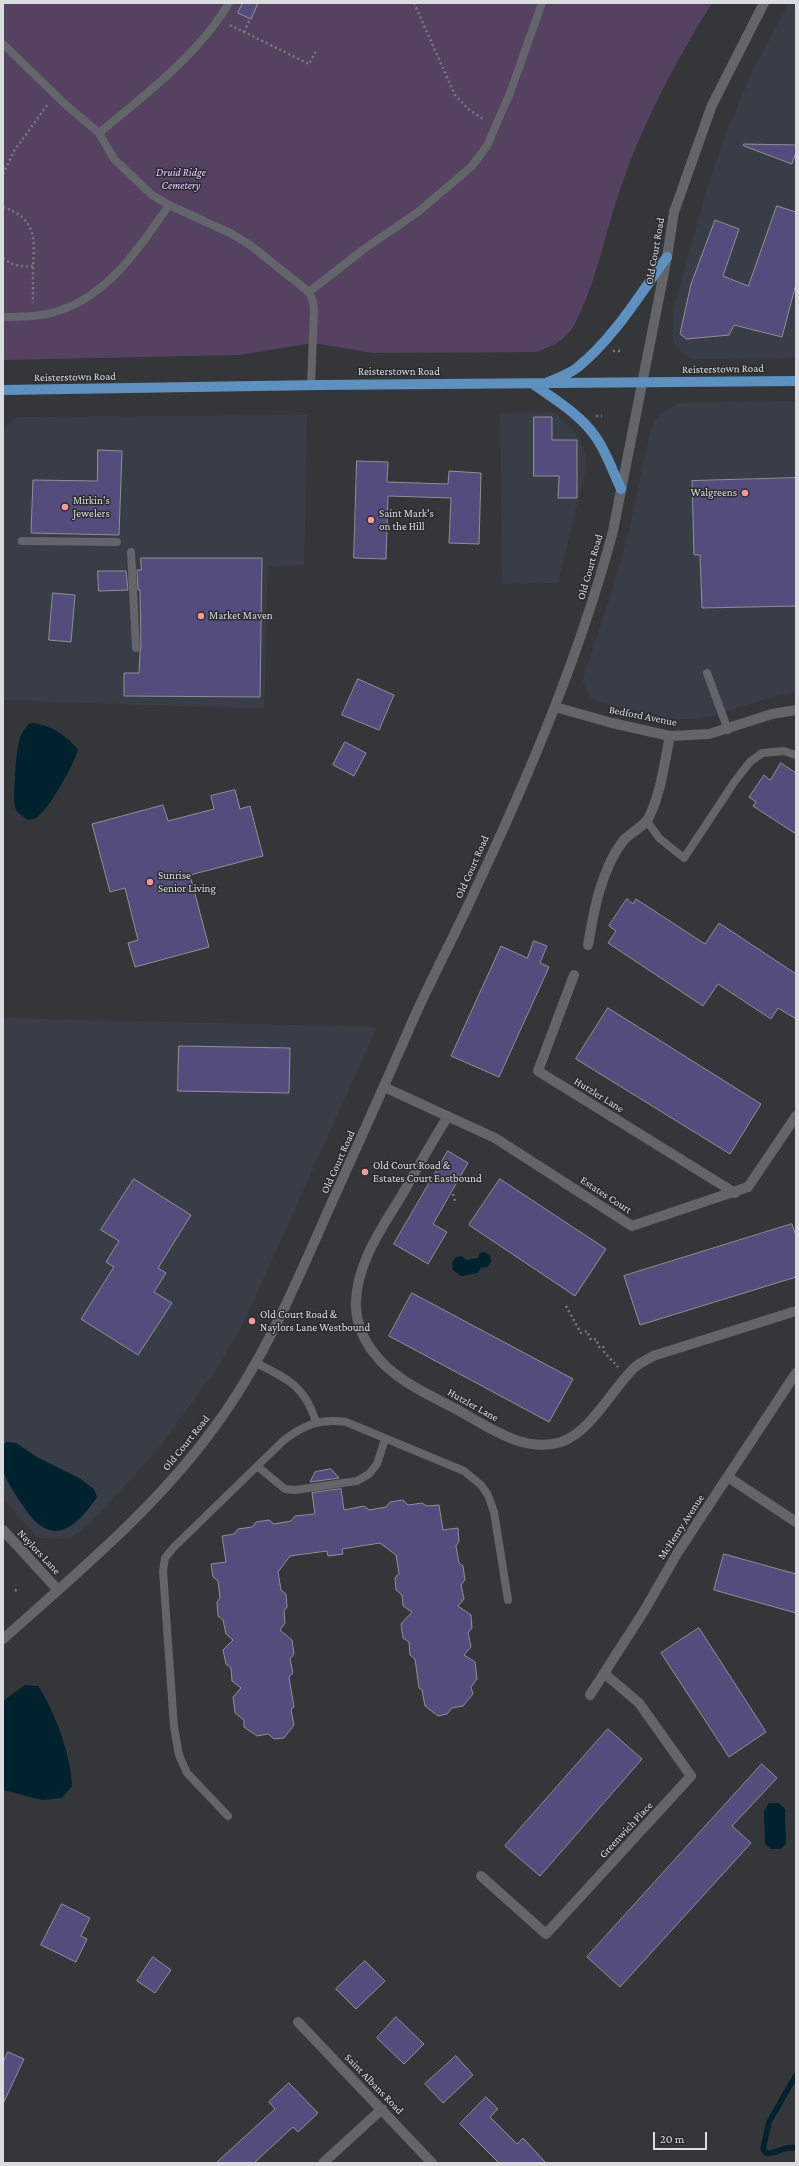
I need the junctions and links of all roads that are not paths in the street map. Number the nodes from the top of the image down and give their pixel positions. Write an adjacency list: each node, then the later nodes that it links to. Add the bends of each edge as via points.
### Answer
1 (229, 3): 5 (lane, via 200,42 156,85)
2 (542, 3): 8 (lane, via 510,92 487,146 471,167 439,196)
3 (764, 3): 7 (street, Old Court Road, via 712,105 674,212)
4 (3, 44): 5 (lane)
5 (99, 133): 6 (lane, via 121,167 152,195)
6 (169, 205): 8 (lane, via 250,245); 9 (lane, via 140,247 116,274 85,299 58,311 33,316)
7 (668, 257): 11 (street, Old Court Road); 13 (main road, via 592,354 577,368)
8 (309, 292): 14 (lane, via 314,312)
9 (3, 317)
10 (796, 381): 11 (main road, Reisterstown Road)
11 (641, 382): 13 (main road, Reisterstown Road); 16 (street, Old Court Road)
12 (533, 384): 13 (main road, Reisterstown Road); 14 (main road, Reisterstown Road); 16 (main road, via 565,406 589,427)
13 (544, 384)
14 (311, 385): 15 (main road, Reisterstown Road)
15 (3, 390)
16 (621, 489): 22 (street, Old Court Road, via 602,570 573,662)
17 (22, 541): 18 (lane)
18 (117, 542)
19 (131, 552): 20 (lane)
20 (136, 648)
21 (707, 673): 24 (lane)
22 (555, 707): 25 (street, Bedford Avenue); 30 (street, Old Court Road, via 478,885 415,1015)
23 (796, 710): 24 (street, Bedford Avenue, via 772,714)
24 (728, 730): 25 (street, Bedford Avenue, via 693,736)
25 (670, 736): 27 (street, via 658,793)
26 (796, 755): 27 (lane, via 784,751 762,753 750,762 684,858 659,838)
27 (647, 821): 28 (street, via 632,831 614,857 596,901)
28 (588, 945)
29 (574, 975): 33 (street, Hutzler Lane, via 538,1071)
30 (384, 1087): 31 (street, Estates Court); 35 (street, Old Court Road, via 294,1289)
31 (448, 1116): 33 (street, Estates Court, via 495,1138 632,1226); 34 (street, Hutzler Lane, via 375,1240 358,1283 356,1306 366,1341 374,1354 406,1382 508,1438 545,1445 561,1442 575,1435 635,1366 653,1356)
32 (796, 1116): 33 (street, Estates Court, via 748,1187)
33 (735, 1193)
34 (796, 1311)
35 (256, 1363): 37 (lane, via 298,1388 310,1405); 43 (street, Old Court Road, via 216,1425 181,1470 140,1513)
36 (796, 1373): 40 (street, McHenry Avenue)
37 (316, 1422): 38 (lane, via 346,1422); 39 (lane, via 299,1428)
38 (385, 1438): 39 (lane, via 377,1464 357,1481 295,1490 284,1489); 44 (lane, via 464,1471 481,1485 494,1512)
39 (257, 1466): 48 (lane, via 174,1547 165,1558 163,1572 178,1754 187,1773)
40 (728, 1477): 41 (street); 46 (street, McHenry Avenue, via 678,1552)
41 (796, 1522)
42 (3, 1530): 43 (street, Naylors Lane)
43 (58, 1590): 45 (street, Old Court Road)
44 (508, 1600)
45 (3, 1639)
46 (605, 1674): 47 (street, McHenry Avenue); 49 (street, Greenwich Place, via 639,1703 691,1776 546,1934)
47 (590, 1695)
48 (228, 1816)
49 (481, 1876)
50 (298, 2022): 51 (street, Saint Albans Road)
51 (382, 2109): 52 (street); 53 (street, Saint Albans Road)
52 (323, 2163)
53 (432, 2163)

